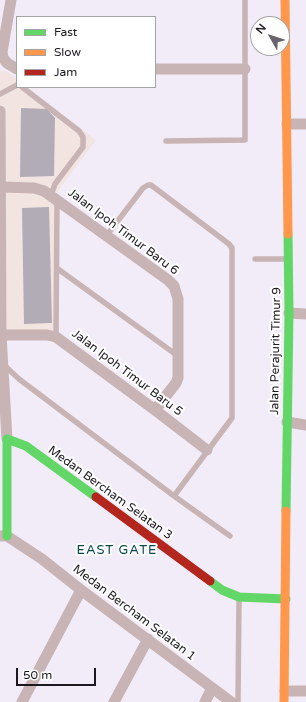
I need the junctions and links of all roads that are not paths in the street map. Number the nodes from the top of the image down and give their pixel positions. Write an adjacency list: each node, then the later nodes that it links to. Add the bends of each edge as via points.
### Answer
1 (11, 0): 4 (street, via 2,52 7,63)
2 (245, 0): 6 (lane)
3 (285, 0): 11 (street, Jalan Perajurit Timur 9)
4 (16, 68)
5 (156, 69): 6 (street)
6 (245, 69): 13 (lane, via 244,140)
7 (16, 86): 9 (lane)
8 (23, 88): 15 (lane, via 80,131 83,137 83,147 55,184)
9 (0, 94)
10 (0, 111): 14 (street)
11 (286, 124): 12 (street); 18 (street, Jalan Perajurit Timur 9)
12 (306, 124)
13 (166, 141)
14 (1, 187): 15 (street, Jalan Ipoh Timur Baru 6, via 34,188); 22 (street)
15 (54, 197): 16 (street, Jalan Ipoh Timur Baru 6); 19 (lane)
16 (107, 235): 24 (street, Jalan Ipoh Timur Baru 6, via 174,286 178,299); 30 (lane, via 143,188 151,185 231,245 232,418)
17 (255, 259): 18 (lane)
18 (288, 259): 20 (street, Jalan Perajurit Timur 9)
19 (58, 269): 23 (lane); 24 (lane)
20 (289, 313): 21 (street); 27 (street, Jalan Perajurit Timur 9)
21 (306, 314)
22 (1, 335): 23 (street, Jalan Ipoh Timur Baru 5); 25 (street)
23 (56, 337): 26 (street, Jalan Ipoh Timur Baru 5)
24 (178, 356): 26 (street, Jalan Ipoh Timur Baru 6, via 177,381)
25 (4, 365): 29 (street); 31 (lane)
26 (155, 410): 30 (street, Jalan Ipoh Timur Baru 5)
27 (287, 422): 28 (street); 36 (street, Jalan Perajurit Timur 9)
28 (306, 425)
29 (7, 438): 32 (street); 35 (street, Medan Bercham Selatan 3, via 26,446 222,590)
30 (207, 450): 31 (lane)
31 (174, 496): 33 (lane)
32 (3, 536): 34 (street, Medan Bercham Selatan 1, via 42,559)
33 (230, 536)
34 (81, 590): 37 (street, Medan Bercham Selatan 1); 41 (street)
35 (239, 597): 36 (street, Medan Bercham Selatan 3); 45 (lane)
36 (286, 599): 40 (street, Jalan Perajurit Timur 9)
37 (148, 639): 38 (street, Medan Bercham Selatan 1); 42 (street)
38 (212, 688): 43 (street); 44 (street, Medan Bercham Selatan 1)
39 (306, 691): 40 (street)
40 (285, 697)
41 (22, 702)
42 (114, 702)
43 (205, 702)
44 (231, 702)
45 (238, 702)

